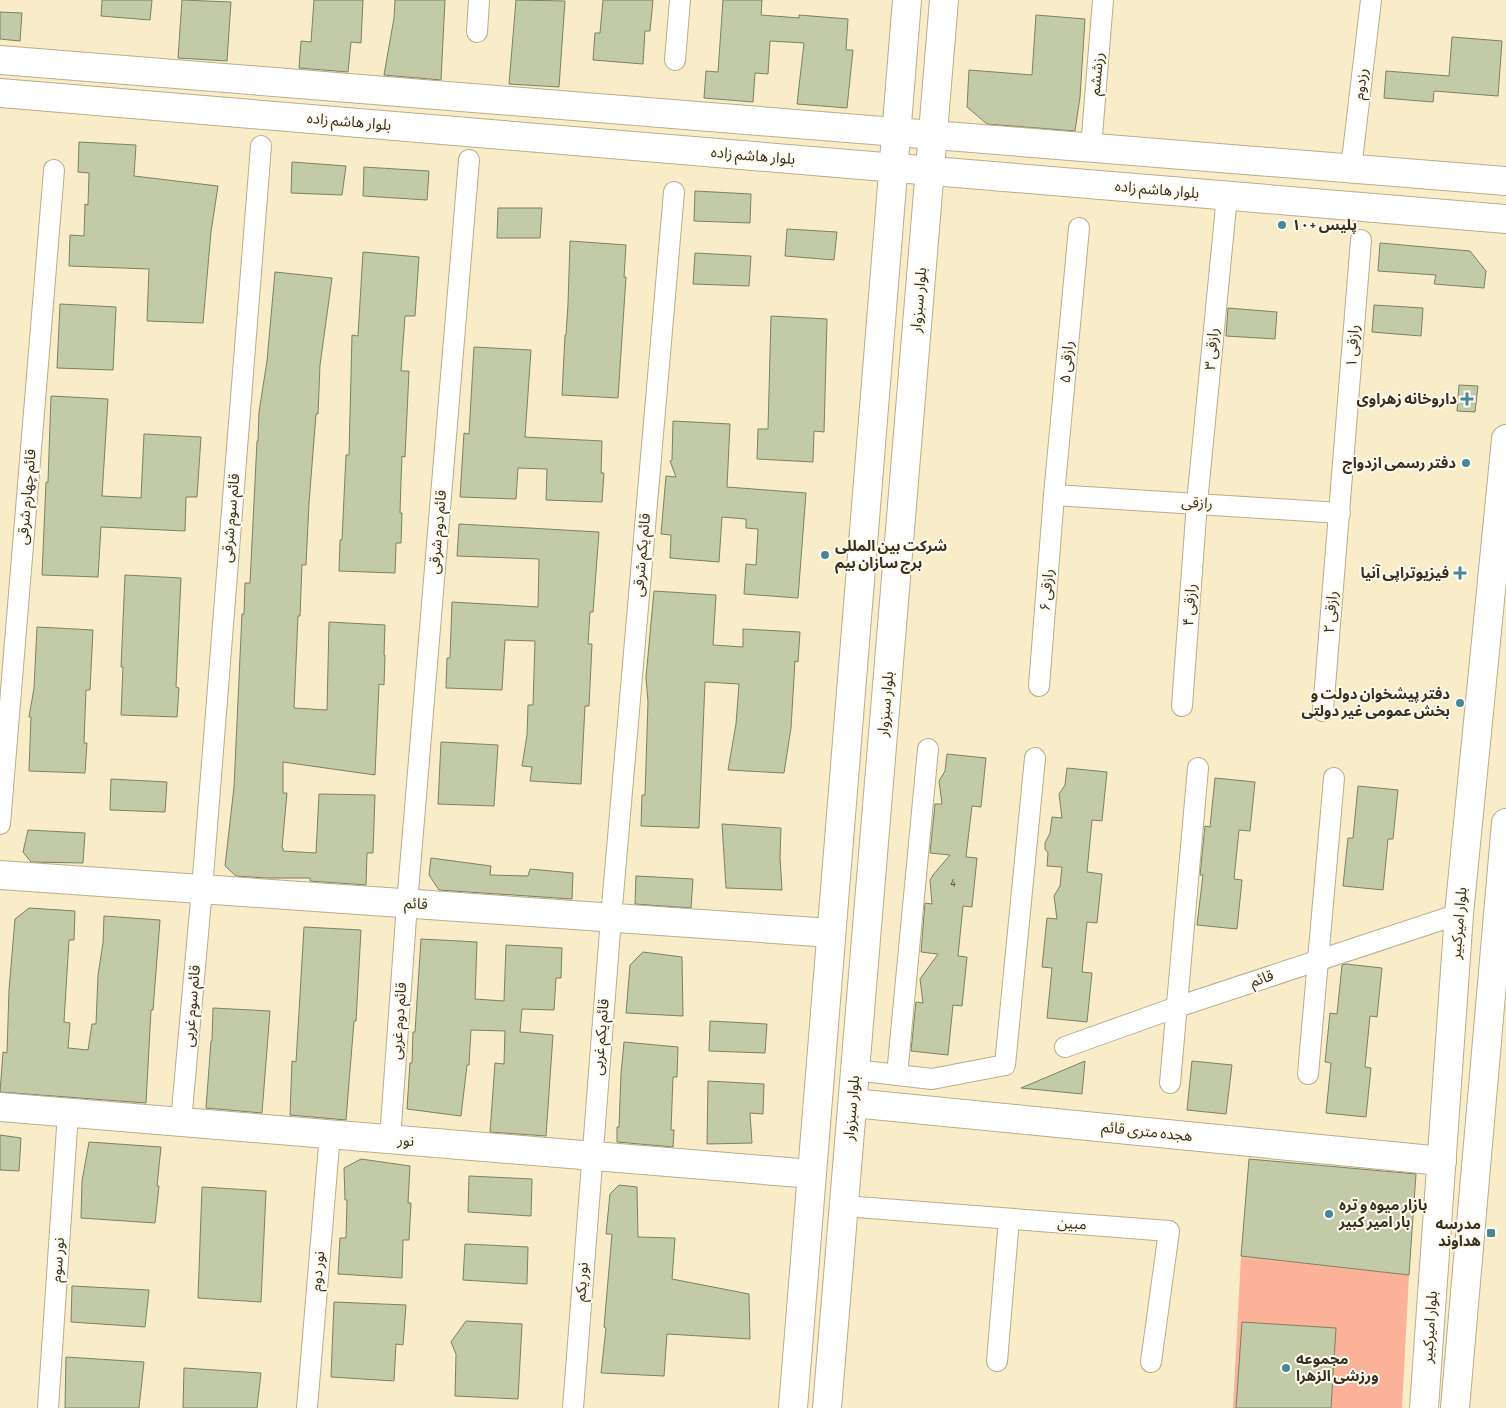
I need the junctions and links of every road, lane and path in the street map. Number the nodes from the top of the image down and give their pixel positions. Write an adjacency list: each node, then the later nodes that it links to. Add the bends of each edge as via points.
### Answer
1 (479, 0): 7 (street)
2 (680, 0): 9 (street)
3 (907, 0): 11 (street)
4 (944, 0): 12 (street, بلوار سبزوار)
5 (1103, 0): 14 (street, رزششم)
6 (1372, 0): 17 (street, رزدوم)
7 (476, 32)
8 (0, 60): 11 (street)
9 (675, 60)
10 (0, 93): 16 (street, بلوار هاشم زاده)
11 (897, 132): 12 (street); 16 (street)
12 (933, 135): 14 (street); 19 (street, بلوار سبزوار)
13 (260, 146): 40 (street, قائم سوم شرقی)
14 (1091, 148): 17 (street)
15 (469, 160): 42 (street, قائم دوم شرقی)
16 (894, 168): 19 (street, بلوار هاشم زاده); 45 (street)
17 (1351, 168): 20 (street)
18 (54, 170): 38 (street, قائم چهارم شرقی)
19 (930, 171): 22 (street, بلوار هاشم زاده); 49 (street, بلوار سبزوار)
20 (1506, 181)
21 (674, 192): 44 (street, قائم یکم شرقی)
22 (1227, 196): 23 (street, بلوار هاشم زاده); 28 (street, رازقی ۳)
23 (1506, 219)
24 (1079, 228): 27 (street, رازقی ۵)
25 (1361, 240): 29 (street, رازقی ۱)
26 (1506, 439): 43 (street, بلوار امیرکبیر)
27 (1054, 495): 28 (street, رازقی); 30 (street, رازقی ۶)
28 (1197, 503): 29 (street, رازقی); 31 (street, رازقی ۴)
29 (1340, 513): 32 (street, رازقی ۲)
30 (1039, 686)
31 (1182, 706)
32 (1323, 711)
33 (928, 749): 51 (street)
34 (1035, 758): 51 (street, via 1006,1065 932,1079)
35 (1198, 768): 47 (street)
36 (1334, 778): 46 (street)
37 (1506, 823): 41 (street, بلوار امیرکبیر)
38 (0, 824)
39 (0, 875): 40 (street, قائم)
40 (202, 889): 42 (street, قائم); 56 (street, قائم سوم غربی)
41 (1503, 898): 72 (street, بلوار امیرکبیر)
42 (407, 904): 44 (street, قائم); 58 (street, قائم دوم غربی)
43 (1459, 914): 46 (street, قائم); 60 (street, بلوار امیرکبیر)
44 (611, 918): 45 (street, قائم); 59 (street, قائم یکم غربی)
45 (831, 933): 61 (street)
46 (1318, 960): 47 (street, قائم); 50 (street)
47 (1177, 1007): 48 (street, قائم); 52 (street)
48 (1065, 1047)
49 (855, 1070): 51 (street); 53 (street, بلوار سبزوار)
50 (1308, 1074)
51 (897, 1075)
52 (1170, 1083)
53 (853, 1103): 60 (street, هجده متری قائم); 62 (street, بلوار سبزوار)
54 (0, 1107): 55 (street, نور)
55 (68, 1113): 56 (street, نور); 66 (street, نور سوم)
56 (181, 1122): 57 (street, نور)
57 (330, 1134): 58 (street, نور); 67 (street, نور دوم)
58 (390, 1139): 59 (street, نور)
59 (592, 1156): 61 (street, نور); 68 (street, نور یکم)
60 (1442, 1161): 71 (street, بلوار امیرکبیر)
61 (812, 1174): 69 (street)
62 (844, 1206): 63 (street, مبین); 70 (street, بلوار سبزوار)
63 (1009, 1219): 64 (street); 65 (street, مبین, via 1168,1231)
64 (997, 1360)
65 (1151, 1362)
66 (48, 1408)
67 (306, 1408)
68 (573, 1408)
69 (793, 1408)
70 (827, 1408)
71 (1424, 1408)
72 (1454, 1408)

